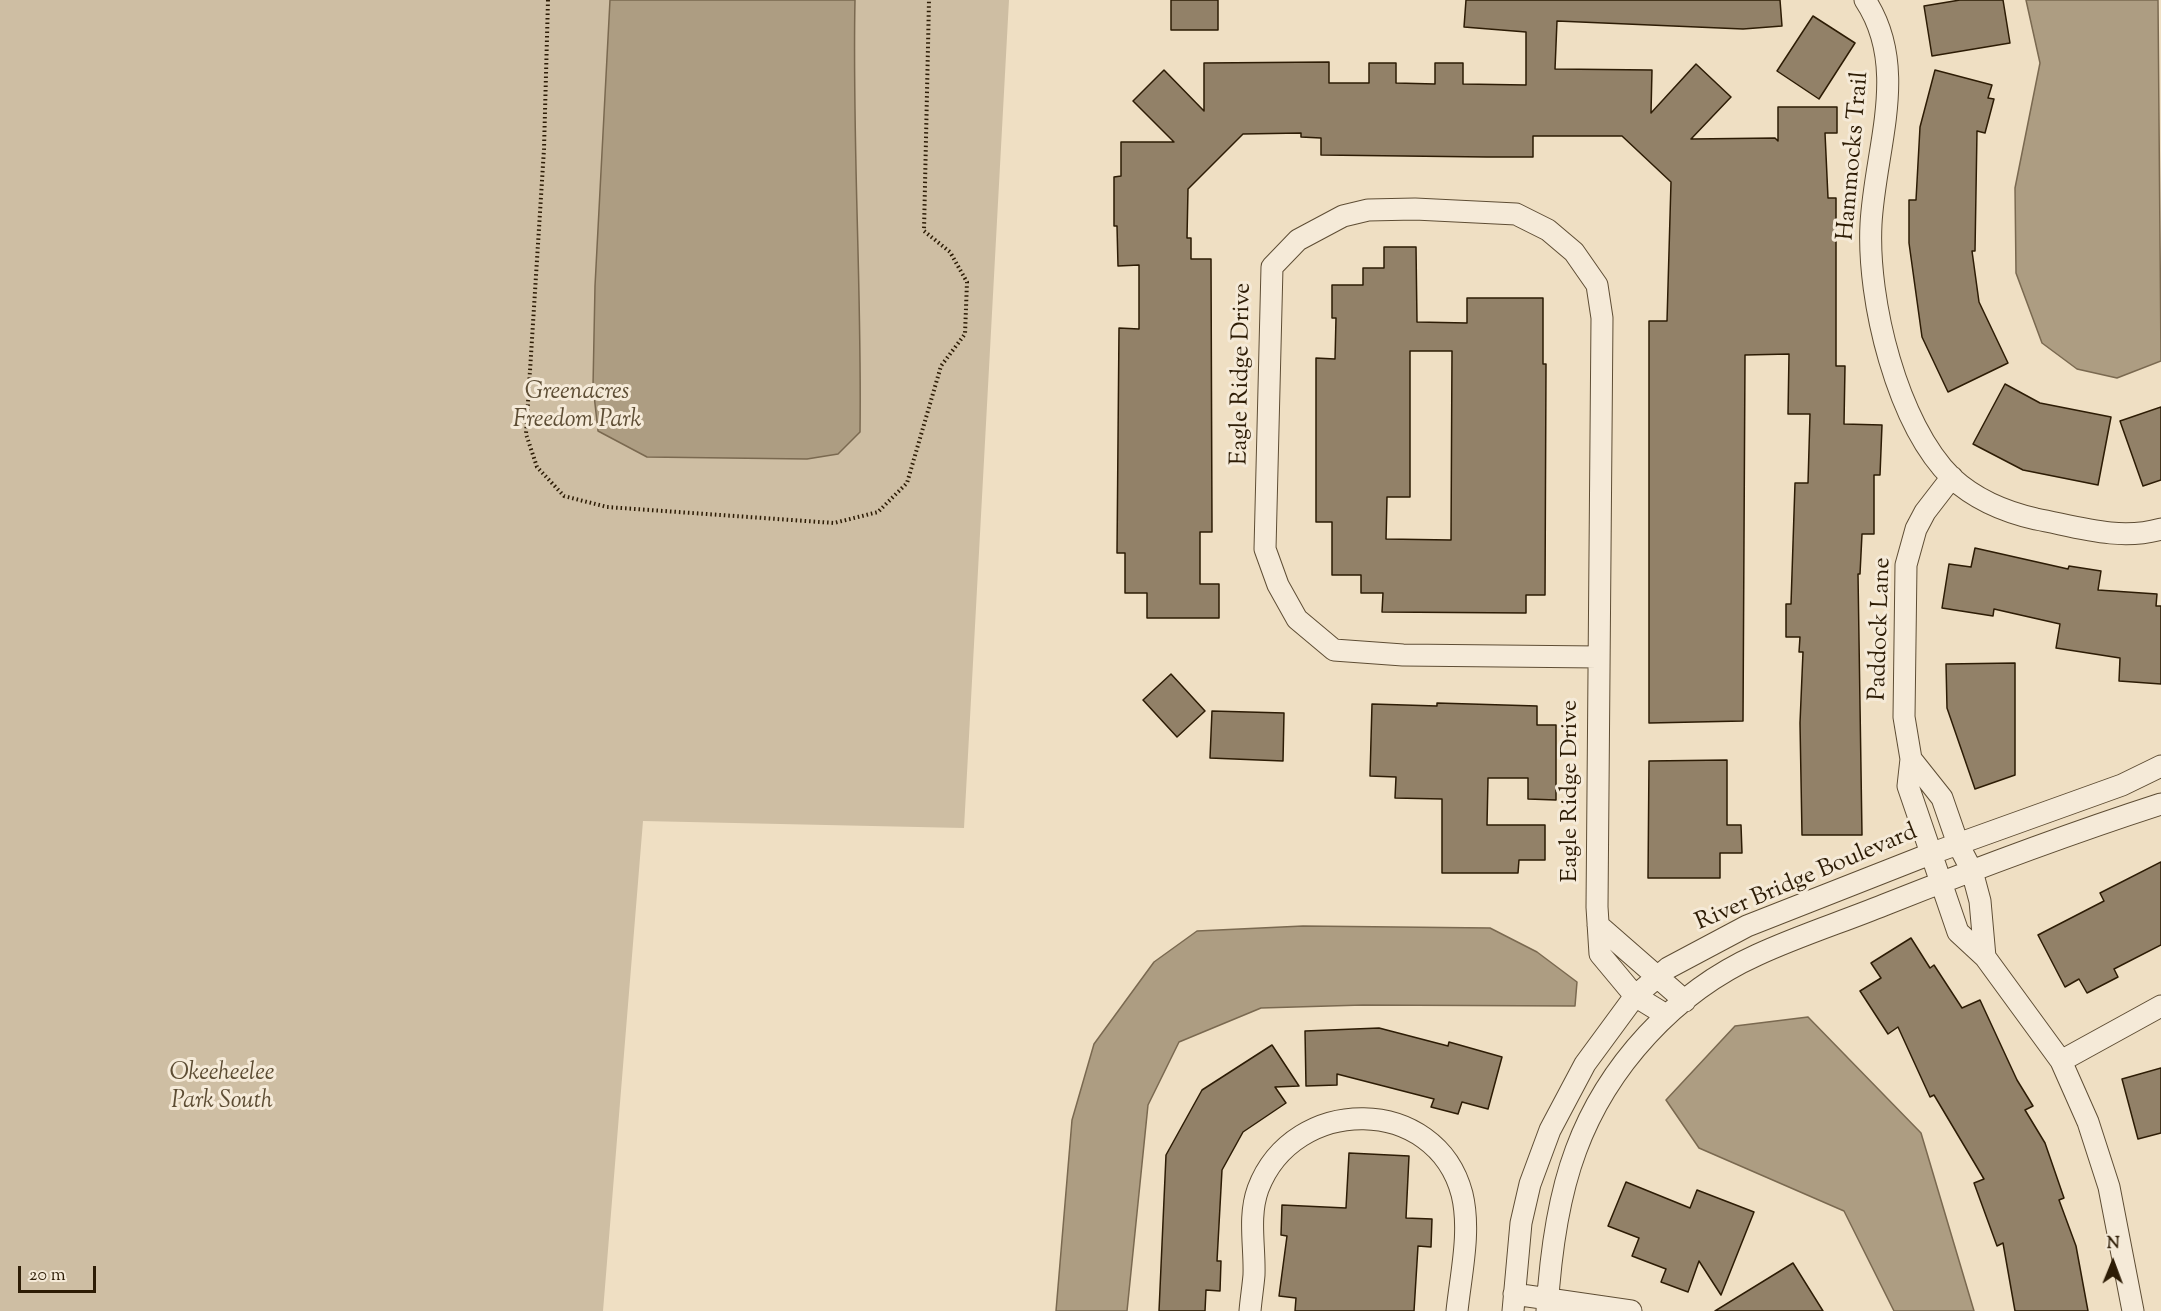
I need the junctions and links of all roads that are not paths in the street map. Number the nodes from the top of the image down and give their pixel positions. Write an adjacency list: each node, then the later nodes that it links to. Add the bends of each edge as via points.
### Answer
1 (1866, 0): 2 (street, Hammocks Trail, via 1885,37 1890,77 1871,228 1880,322 1907,405 1935,458)
2 (1952, 477): 3 (street, Hammocks Trail, via 1988,504 2025,516 2108,533 2146,534); 5 (street, Paddock Lane, via 1916,529 1906,565 1904,717)
3 (2161, 529)
4 (1598, 657): 4 (street, Eagle Ridge Drive, via 1403,656 1334,650 1297,619 1278,585 1265,549 1272,267 1298,240 1342,216 1368,210 1415,209 1516,214 1548,230 1574,252 1597,285 1602,318); 12 (street, Eagle Ridge Drive)
5 (1911, 759): 8 (street, Paddock Lane, via 1942,798); 9 (street, Paddock Lane, via 1908,786)
6 (2161, 766): 8 (street, River Bridge Boulevard, via 2122,785)
7 (2161, 804): 10 (street)
8 (1958, 844): 9 (street, River Bridge Boulevard); 10 (street, Paddock Lane)
9 (1930, 854): 11 (street, Paddock Lane); 14 (street, River Bridge Boulevard, via 1747,926 1668,968)
10 (1972, 871): 11 (street); 13 (street, Paddock Lane, via 1980,902)
11 (1941, 883): 13 (street, Paddock Lane, via 1958,932); 16 (street, via 1755,956)
12 (1598, 925): 14 (street); 15 (street, Eagle Ridge Drive, via 1600,954)
13 (1985, 957): 19 (street, Paddock Lane)
14 (1657, 978): 15 (street, River Bridge Boulevard); 16 (street)
15 (1635, 996): 18 (street, Eagle Ridge Drive); 20 (street, River Bridge Boulevard, via 1585,1065 1550,1130 1523,1213)
16 (1685, 1001): 18 (street)
17 (2161, 1006): 19 (street)
18 (1666, 1015): 21 (street, via 1618,1071 1597,1104 1576,1151 1562,1204)
19 (2061, 1061): 25 (street, Paddock Lane, via 2088,1122 2109,1187)
20 (1514, 1303): 21 (street)
21 (1548, 1305): 24 (street)
22 (1250, 1311): 23 (street, via 1253,1209 1265,1173 1283,1150 1305,1132 1341,1119 1360,1118 1398,1125 1415,1134 1437,1152 1454,1175 1466,1224)
23 (1457, 1311)
24 (1631, 1311)
25 (2133, 1311)

